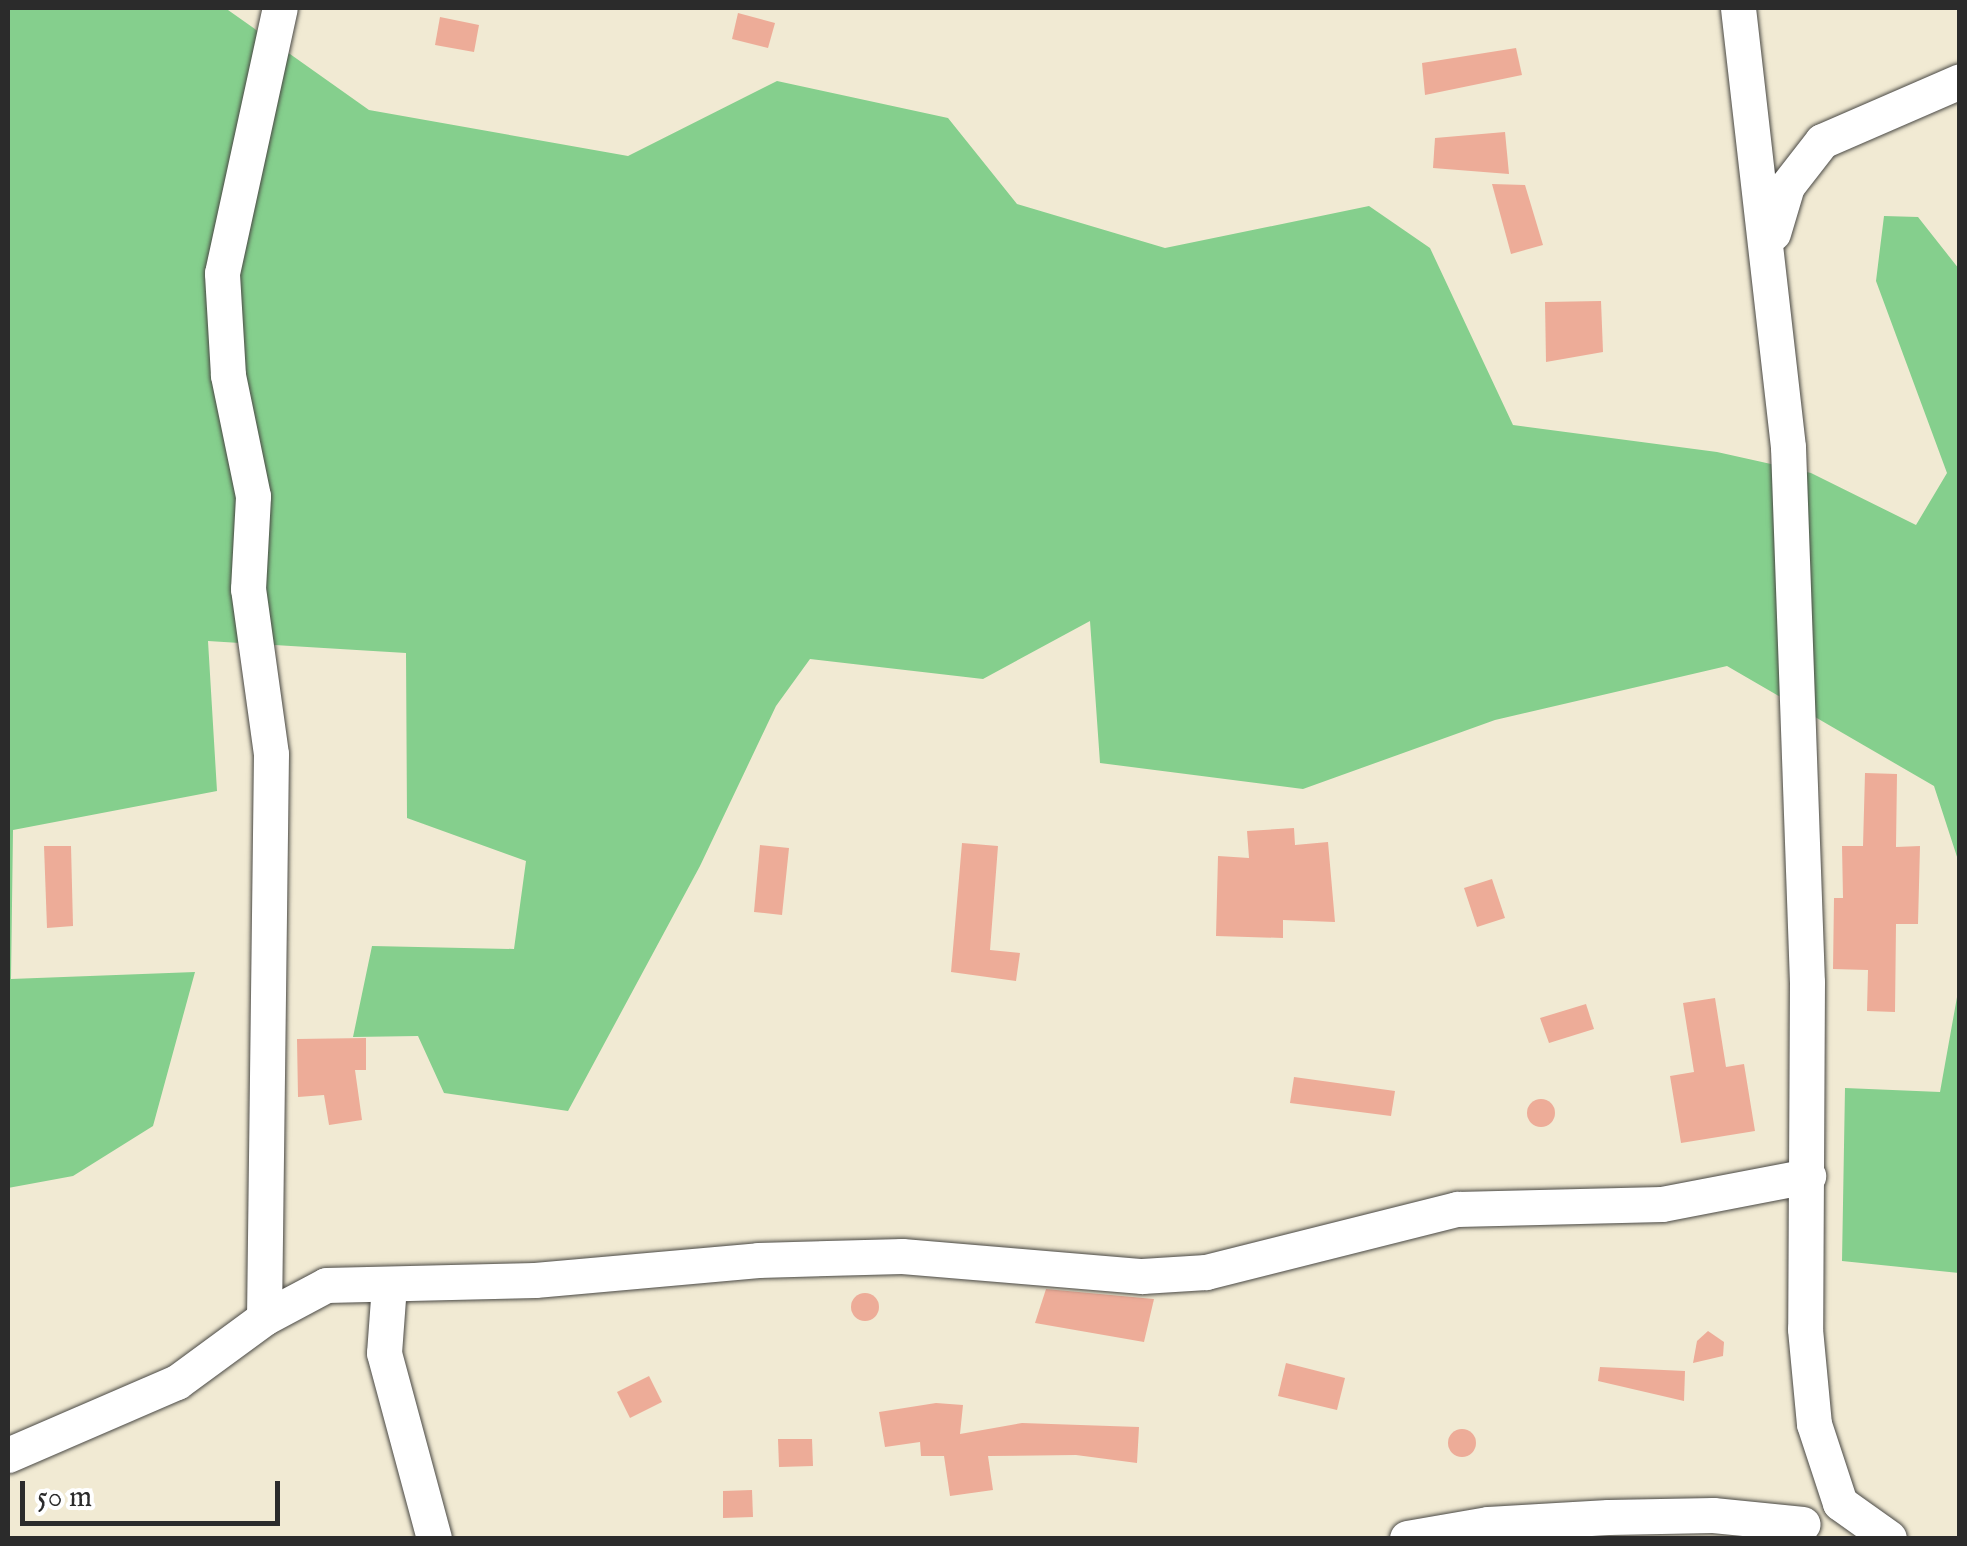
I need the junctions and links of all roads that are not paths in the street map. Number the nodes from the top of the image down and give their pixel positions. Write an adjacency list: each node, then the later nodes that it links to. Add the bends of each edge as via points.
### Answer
1 (280, 8): 7 (street, via 222,273 228,375 253,496 248,590 271,754)
2 (1738, 8): 4 (street)
3 (1960, 81): 4 (street, via 1822,141 1787,186)
4 (1766, 258): 5 (street, via 1789,466)
5 (1808, 1176): 6 (street, via 1598,1210 1492,1203 1206,1272 1142,1276 902,1256); 9 (street, via 1805,1329 1814,1424)
6 (389, 1285): 7 (street, via 326,1285); 11 (street, via 384,1353)
7 (264, 1318): 8 (street, via 177,1382)
8 (8, 1455)
9 (1840, 1504): 10 (street); 13 (street)
10 (1797, 1531): 12 (street, via 1713,1515 1488,1524)
11 (434, 1538)
12 (1407, 1538)
13 (1889, 1538)

